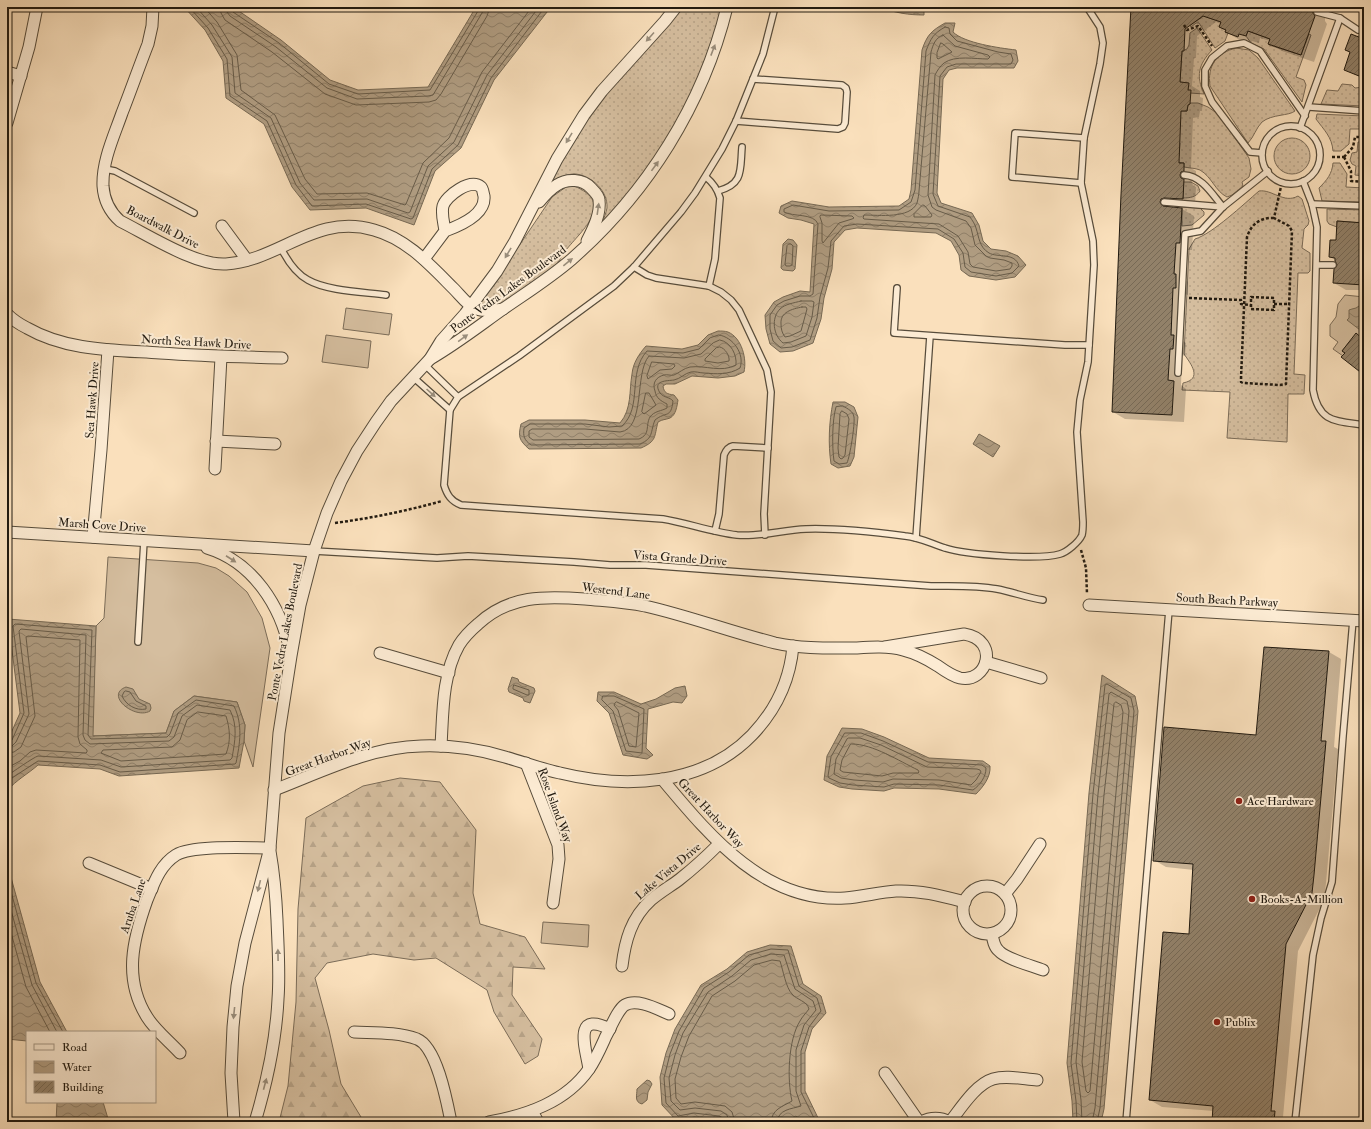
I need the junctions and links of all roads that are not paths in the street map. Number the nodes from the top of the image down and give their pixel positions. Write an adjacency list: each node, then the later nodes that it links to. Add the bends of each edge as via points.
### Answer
1 (36, 7): 11 (street)
2 (153, 7): 22 (street, Boardwalk Drive, via 148,44 109,149)
3 (676, 7): 33 (street, Ponte Vedra Lakes Boulevard, one-way to 33, via 584,115 557,159)
4 (726, 7): 37 (street, Ponte Vedra Lakes Boulevard, one-way to 4, via 632,198 672,139 706,68)
5 (775, 7): 12 (lane, via 767,41)
6 (1087, 7): 19 (lane, via 1100,27 1103,43)
7 (1317, 12): 8 (lane)
8 (1340, 18): 9 (lane); 13 (lane)
9 (1358, 30)
10 (7, 72): 11 (street)
11 (21, 76): 17 (street)
12 (753, 79): 16 (lane); 16 (lane, via 842,85 847,92 845,123 838,129)
13 (1309, 107): 14 (lane); 15 (lane)
14 (1364, 111)
15 (1305, 116): 18 (lane); 21 (lane, via 1260,51 1244,43 1227,46 1217,53 1205,70 1207,92 1250,152)
16 (736, 121): 25 (lane)
17 (7, 123)
18 (1300, 128): 21 (lane, via 1285,127 1272,133); 26 (lane, via 1316,141 1320,156 1315,171)
19 (1084, 138): 27 (lane); 27 (lane, via 1015,133 1012,178)
20 (742, 147): 28 (lane, via 740,172 736,182)
21 (1262, 153): 23 (lane, via 1264,166)
22 (105, 168): 34 (lane); 40 (street, Boardwalk Drive, via 103,186 106,204 120,221 189,257 226,264)
23 (1268, 171): 26 (lane, via 1282,182); 32 (lane)
24 (1184, 174): 32 (lane, via 1192,175 1205,184)
25 (706, 177): 28 (lane); 43 (lane, via 681,212)
26 (1303, 181): 30 (lane)
27 (1081, 183): 51 (lane, via 1094,266)
28 (718, 192): 44 (lane, via 720,198 715,259)
29 (1164, 202): 32 (lane)
30 (1312, 204): 31 (lane); 41 (lane, via 1317,227)
31 (1364, 206)
32 (1222, 207): 56 (lane, via 1201,231 1185,234)
33 (532, 208): 37 (street, one-way to 33, via 599,210 599,199 588,184 579,181 557,184); 47 (street, Ponte Vedra Lakes Boulevard, one-way to 47, via 497,271)
34 (194, 213)
35 (222, 226): 40 (street)
36 (446, 231): 39 (street)
37 (586, 246): 48 (street, Ponte Vedra Lakes Boulevard, one-way to 37, via 548,278)
38 (281, 248): 39 (street, Boardwalk Drive, via 320,230 358,226 389,235); 40 (street, Boardwalk Drive); 46 (lane, via 295,269 308,280 326,286)
39 (424, 259): 47 (street, Boardwalk Drive)
40 (247, 260)
41 (1317, 264): 42 (lane); 60 (lane, via 1313,390 1315,402 1322,413 1335,421)
42 (1333, 265)
43 (634, 267): 44 (lane, via 656,278); 58 (lane, via 576,316)
44 (709, 286): 63 (lane, via 732,300 739,310 767,370 771,392)
45 (897, 288): 50 (lane, via 894,333)
46 (386, 294)
47 (471, 306): 48 (street, via 482,310); 55 (street, Ponte Vedra Lakes Boulevard)
48 (503, 309): 55 (street, Ponte Vedra Lakes Boulevard, one-way to 48)
49 (9, 317): 52 (street, Sea Hawk Drive, via 37,334 59,342 83,348)
50 (930, 336): 51 (lane); 69 (lane)
51 (1089, 345): 69 (lane, via 1077,432 1083,509 1082,535 1073,546 1061,554 1047,556 963,552)
52 (108, 350): 53 (street, North Sea Hawk Drive); 68 (street, Sea Hawk Drive)
53 (221, 357): 54 (street, North Sea Hawk Drive); 61 (street)
54 (282, 358)
55 (427, 362): 57 (street, Ponte Vedra Lakes Boulevard); 58 (lane)
56 (1178, 373)
57 (413, 376): 59 (lane, one-way to 59); 72 (street, Ponte Vedra Lakes Boulevard, via 380,416 357,451 341,481)
58 (458, 397): 59 (lane)
59 (450, 410): 65 (lane, via 444,485 451,499 461,505 663,519)
60 (1364, 425)
61 (216, 441): 62 (street); 64 (street)
62 (275, 444)
63 (768, 448): 65 (lane, via 733,446 726,451); 67 (lane)
64 (215, 470)
65 (715, 531): 67 (lane, via 737,535)
66 (7, 532): 68 (street, Marsh Cove Drive)
67 (765, 535): 69 (lane, via 820,528)
68 (93, 537): 70 (street, Marsh Cove Drive)
69 (916, 538)
70 (144, 540): 71 (street, Marsh Cove Drive); 77 (lane)
71 (195, 544): 72 (street, Marsh Cove Drive); 81 (street, Marsh Cove Drive, one-way to 81, via 215,550 229,558 258,582 279,616)
72 (314, 551): 73 (lane, Vista Grande Drive, via 646,565 923,586 996,588); 81 (street, Ponte Vedra Lakes Boulevard, via 300,605)
73 (1043, 600)
74 (1090, 601): 75 (street, South Beach Parkway)
75 (1169, 610): 76 (street, South Beach Parkway); 115 (lane)
76 (1359, 620): 116 (lane, via 1342,736 1332,882 1313,955)
77 (138, 642)
78 (793, 646): 79 (street, Westend Lane); 83 (street, Westend Lane, via 644,606 612,601 537,598 496,610 483,620 460,644); 87 (street, via 788,677 780,696 767,718 746,741 716,763 685,775)
79 (885, 647): 82 (street, via 920,656 951,675 962,678 970,678 979,673); 82 (street, via 964,634 972,635 985,647)
80 (380, 653): 83 (street)
81 (291, 656): 88 (street, Ponte Vedra Lakes Boulevard, via 279,733)
82 (986, 662): 84 (street)
83 (449, 672): 85 (street, Westend Lane, via 444,698)
84 (1041, 678)
85 (441, 746): 86 (street, Great Harbor Way, via 473,749); 88 (street, Great Harbor Way, via 392,749 365,755)
86 (526, 763): 87 (street, Great Harbor Way, via 587,779 620,782); 96 (street, Rose Island Way, via 558,845 560,859)
87 (662, 779): 89 (street, Great Harbor Way)
88 (274, 790): 91 (street, Ponte Vedra Lakes Boulevard)
89 (719, 844): 95 (street, Great Harbor Way, via 759,875 800,893 824,898 845,898 914,891); 98 (street, Lake Vista Drive, via 640,911 628,933)
90 (1040, 844): 94 (street)
91 (270, 848): 93 (street, Aruba Lane, via 186,851 166,863); 108 (street, Ponte Vedra Lakes Boulevard, one-way to 108, via 245,943 237,986 232,1058); 109 (street, Ponte Vedra Lakes Boulevard, one-way to 91, via 267,1078 278,999 279,955)
92 (89, 863): 93 (street)
93 (152, 888): 103 (street, Aruba Lane, via 133,945 131,965 134,987 147,1017)
94 (1005, 894): 95 (street, via 990,886 981,887 968,895); 97 (street, via 1011,907 1010,916 1000,930)
95 (964, 902): 97 (street, via 963,910 969,926 984,934)
96 (553, 903)
97 (992, 934): 99 (street, via 994,944 1006,956)
98 (622, 966)
99 (1043, 970)
100 (669, 1014): 101 (street, via 633,1002 624,1006)
101 (610, 1029): 104 (street); 104 (street, via 596,1023 587,1027 584,1032 583,1040)
102 (354, 1032): 110 (street, via 401,1035 425,1044 438,1070)
103 (180, 1053)
104 (590, 1069): 107 (street, via 563,1096)
105 (886, 1073): 113 (street)
106 (1037, 1080): 114 (street, via 1003,1078 983,1084 968,1098)
107 (532, 1111): 111 (street); 112 (street)
108 (234, 1122)
109 (255, 1122)
110 (450, 1122)
111 (489, 1122)
112 (538, 1122)
113 (920, 1122): 114 (street, via 937,1118)
114 (950, 1122)
115 (1126, 1122)
116 (1295, 1122)

